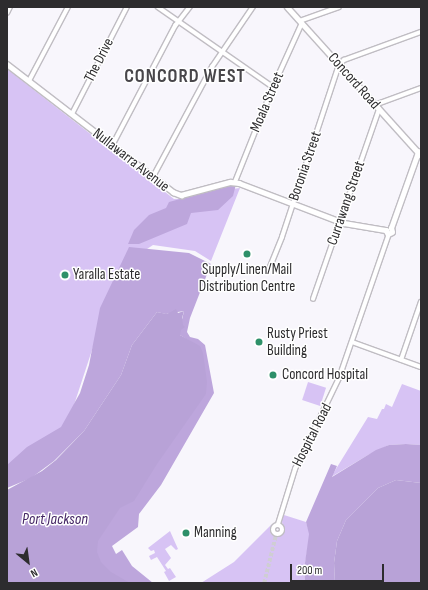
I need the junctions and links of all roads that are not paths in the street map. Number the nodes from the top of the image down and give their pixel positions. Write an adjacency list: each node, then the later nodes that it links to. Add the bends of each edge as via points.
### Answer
1 (10, 7): 9 (street)
2 (68, 7): 16 (street)
3 (127, 7): 20 (street, The Drive)
4 (158, 7): 10 (street)
5 (190, 7): 10 (street)
6 (253, 7): 13 (street)
7 (287, 7): 11 (main road, Concord Road)
8 (339, 7): 11 (street)
9 (7, 14)
10 (179, 22): 13 (street); 21 (street)
11 (301, 22): 15 (main road, Concord Road); 17 (street, Moala Street)
12 (421, 32): 15 (street, via 344,60)
13 (222, 52): 17 (street); 23 (street)
14 (7, 64): 16 (main road, Nullawarra Avenue)
15 (339, 65): 19 (main road, Concord Road); 25 (street, Boronia Street)
16 (29, 81): 20 (main road, Nullawarra Avenue)
17 (273, 87): 24 (street, Moala Street, via 236,174)
18 (421, 88): 19 (street)
19 (377, 107): 22 (main road, Concord Road); 26 (street, Currawang Street)
20 (72, 114): 21 (main road, Nullawarra Avenue)
21 (112, 146): 23 (main road, Nullawarra Avenue)
22 (419, 154): 27 (main road, via 391,228 388,227)
23 (153, 177): 24 (main road, Nullawarra Avenue, via 173,192 181,194)
24 (235, 182): 25 (main road, Nullawarra Avenue)
25 (292, 204): 26 (main road, Nullawarra Avenue); 28 (street, Boronia Street)
26 (340, 222): 27 (main road, Nullawarra Avenue); 29 (street, Currawang Street)
27 (387, 232): 31 (street, Hospital Road)
28 (270, 267)
29 (313, 298)
30 (421, 302): 32 (street)
31 (352, 342): 32 (street); 34 (street, Hospital Road, via 334,391 294,472)
32 (401, 360): 33 (street)
33 (421, 367)
34 (278, 524)

